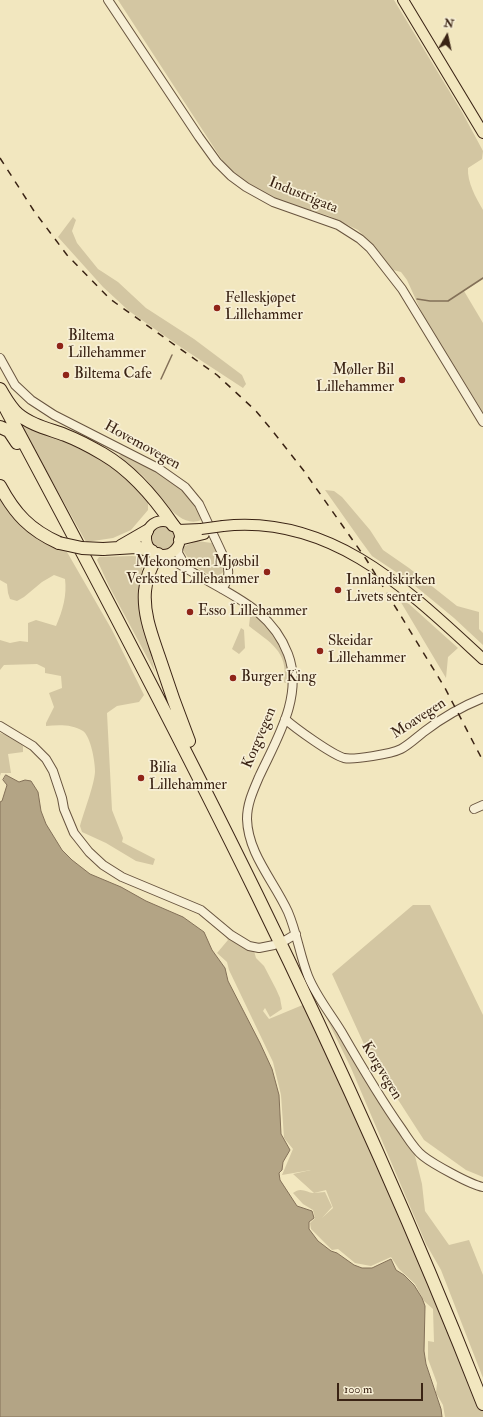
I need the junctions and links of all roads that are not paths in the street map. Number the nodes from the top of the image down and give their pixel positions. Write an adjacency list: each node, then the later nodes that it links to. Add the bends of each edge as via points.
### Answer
1 (108, 0): 7 (street, Industrigata, via 199,137 231,176 273,202 338,225 370,248 402,289)
2 (403, 0): 3 (main road)
3 (483, 133)
4 (0, 358): 17 (street, Hovemovegen, via 15,386 31,400 54,415 158,468 188,490 199,504 227,564 228,578)
5 (0, 389): 12 (highway, via 23,418 79,441 118,464 142,485 164,511)
6 (0, 398): 13 (highway)
7 (483, 422)
8 (0, 427): 13 (highway, via 12,434 58,518 66,531)
9 (0, 486): 14 (highway, bridge, via 18,514 36,531 59,543 82,548)
10 (224, 528): 12 (main road); 18 (main road, via 257,524 290,529 321,539 347,552 383,573 411,594); 19 (main road, via 281,532 307,539 345,556 408,598)
11 (147, 531): 12 (main road, via 151,525 164,521); 14 (highway); 15 (main road, via 148,546)
12 (177, 534): 15 (main road, via 173,551); 16 (street, via 178,553)
13 (77, 541): 25 (highway)
14 (118, 548): 15 (highway, via 143,548)
15 (158, 553): 16 (street, Korgvegen); 25 (highway, via 149,570 144,591 151,632 186,734 234,838)
16 (186, 568): 17 (street, Korgvegen)
17 (222, 589): 21 (street, Korgvegen, via 248,604 265,618 284,645 293,676)
18 (483, 659)
19 (483, 666)
20 (483, 698): 21 (street, Moavegen, via 448,716 401,749 356,758 341,757 332,753)
21 (286, 719): 26 (street, Korgvegen, via 252,793 247,818 250,840 288,911)
22 (0, 726): 28 (street, via 33,746 46,759 53,771 74,833 103,865 122,877 201,910 249,946 258,948)
23 (483, 805): 24 (street)
24 (474, 809)
25 (241, 860): 30 (highway, via 391,1183)
26 (296, 934): 27 (street); 29 (street, Korgvegen, via 308,978 386,1107 412,1144 434,1164)
27 (286, 940)
28 (274, 945)
29 (483, 1187)
30 (483, 1404)

